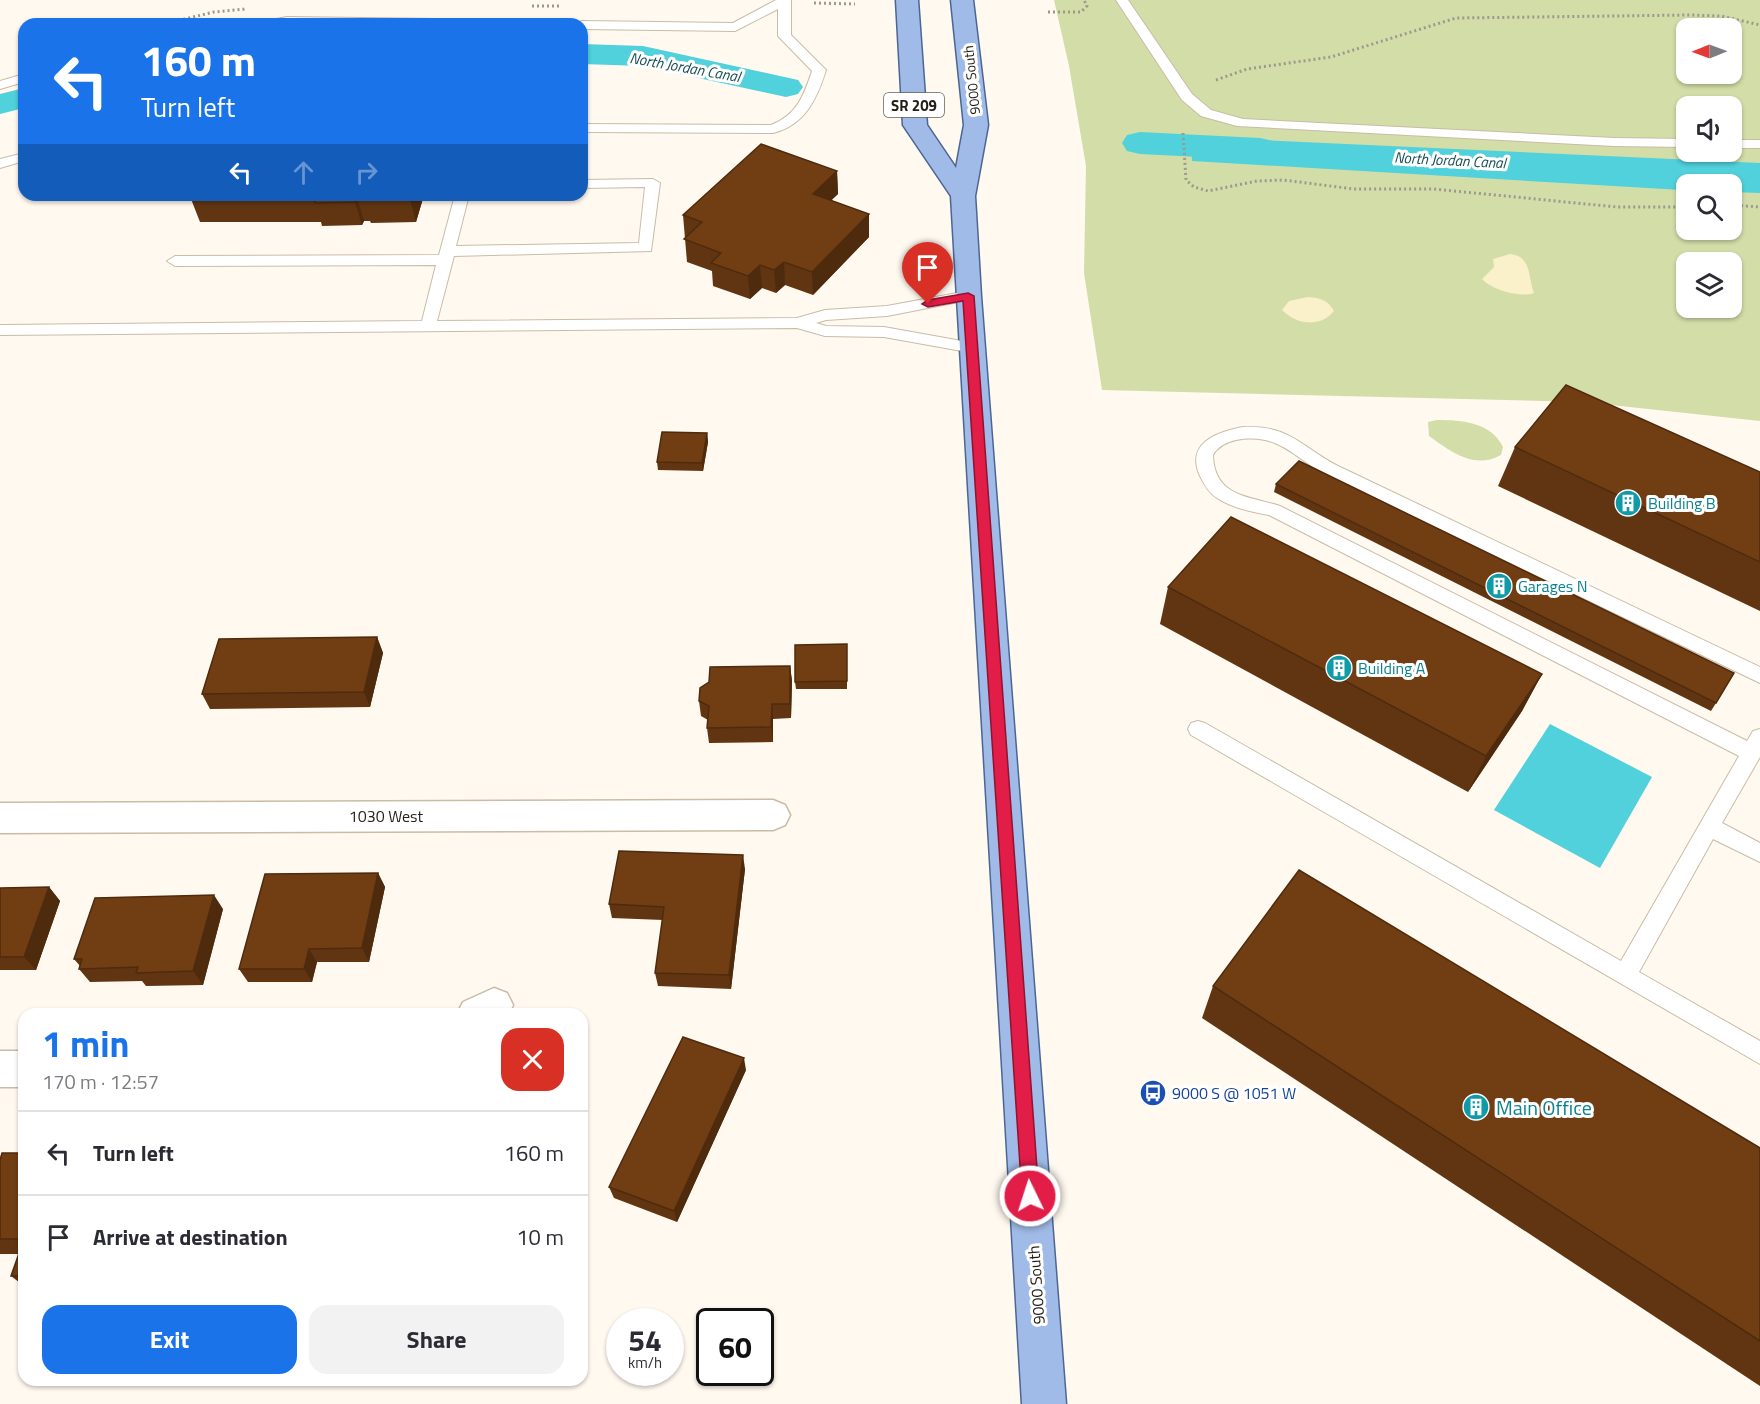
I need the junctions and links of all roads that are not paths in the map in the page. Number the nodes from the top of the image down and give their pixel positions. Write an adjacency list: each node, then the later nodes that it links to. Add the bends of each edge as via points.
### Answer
1 (908, 0): 15 (main road, SR 209, via 915,125)
2 (962, 0): 15 (main road, 9000 South, via 976,125)
3 (1122, 0): 9 (lane, via 1187,98 1206,113 1242,123)
4 (784, 1): 5 (lane, via 735,27); 8 (lane, via 785,36 819,70 810,100 790,124 772,129)
5 (588, 25)
6 (18, 80): 7 (lane)
7 (0, 84)
8 (588, 128)
9 (1676, 143)
10 (1742, 144): 11 (lane)
11 (1760, 144)
12 (18, 159): 13 (lane)
13 (0, 164)
14 (588, 184): 17 (lane, via 653,183 646,248)
15 (963, 196): 19 (main road, 9000 South)
16 (460, 201): 17 (lane)
17 (446, 256): 18 (lane); 21 (lane)
18 (175, 261)
19 (968, 296): 20 (lane, via 887,311 825,315); 23 (main road, 9000 South)
20 (798, 323): 21 (lane); 23 (lane, via 825,331 884,332)
21 (428, 327): 22 (lane)
22 (0, 330)
23 (973, 348): 35 (main road, 9000 South)
24 (1760, 676): 26 (lane, via 1344,476 1276,435 1227,435 1210,445 1204,459 1208,476 1218,490 1234,500 1274,510)
25 (1198, 729): 31 (lane)
26 (1756, 745): 29 (lane)
27 (773, 815): 28 (street, 1030 West)
28 (0, 818)
29 (1710, 827): 30 (lane); 31 (lane)
30 (1760, 853)
31 (1625, 975): 32 (lane)
32 (1760, 1053)
33 (0, 1069): 34 (street)
34 (18, 1069)
35 (1044, 1404)

